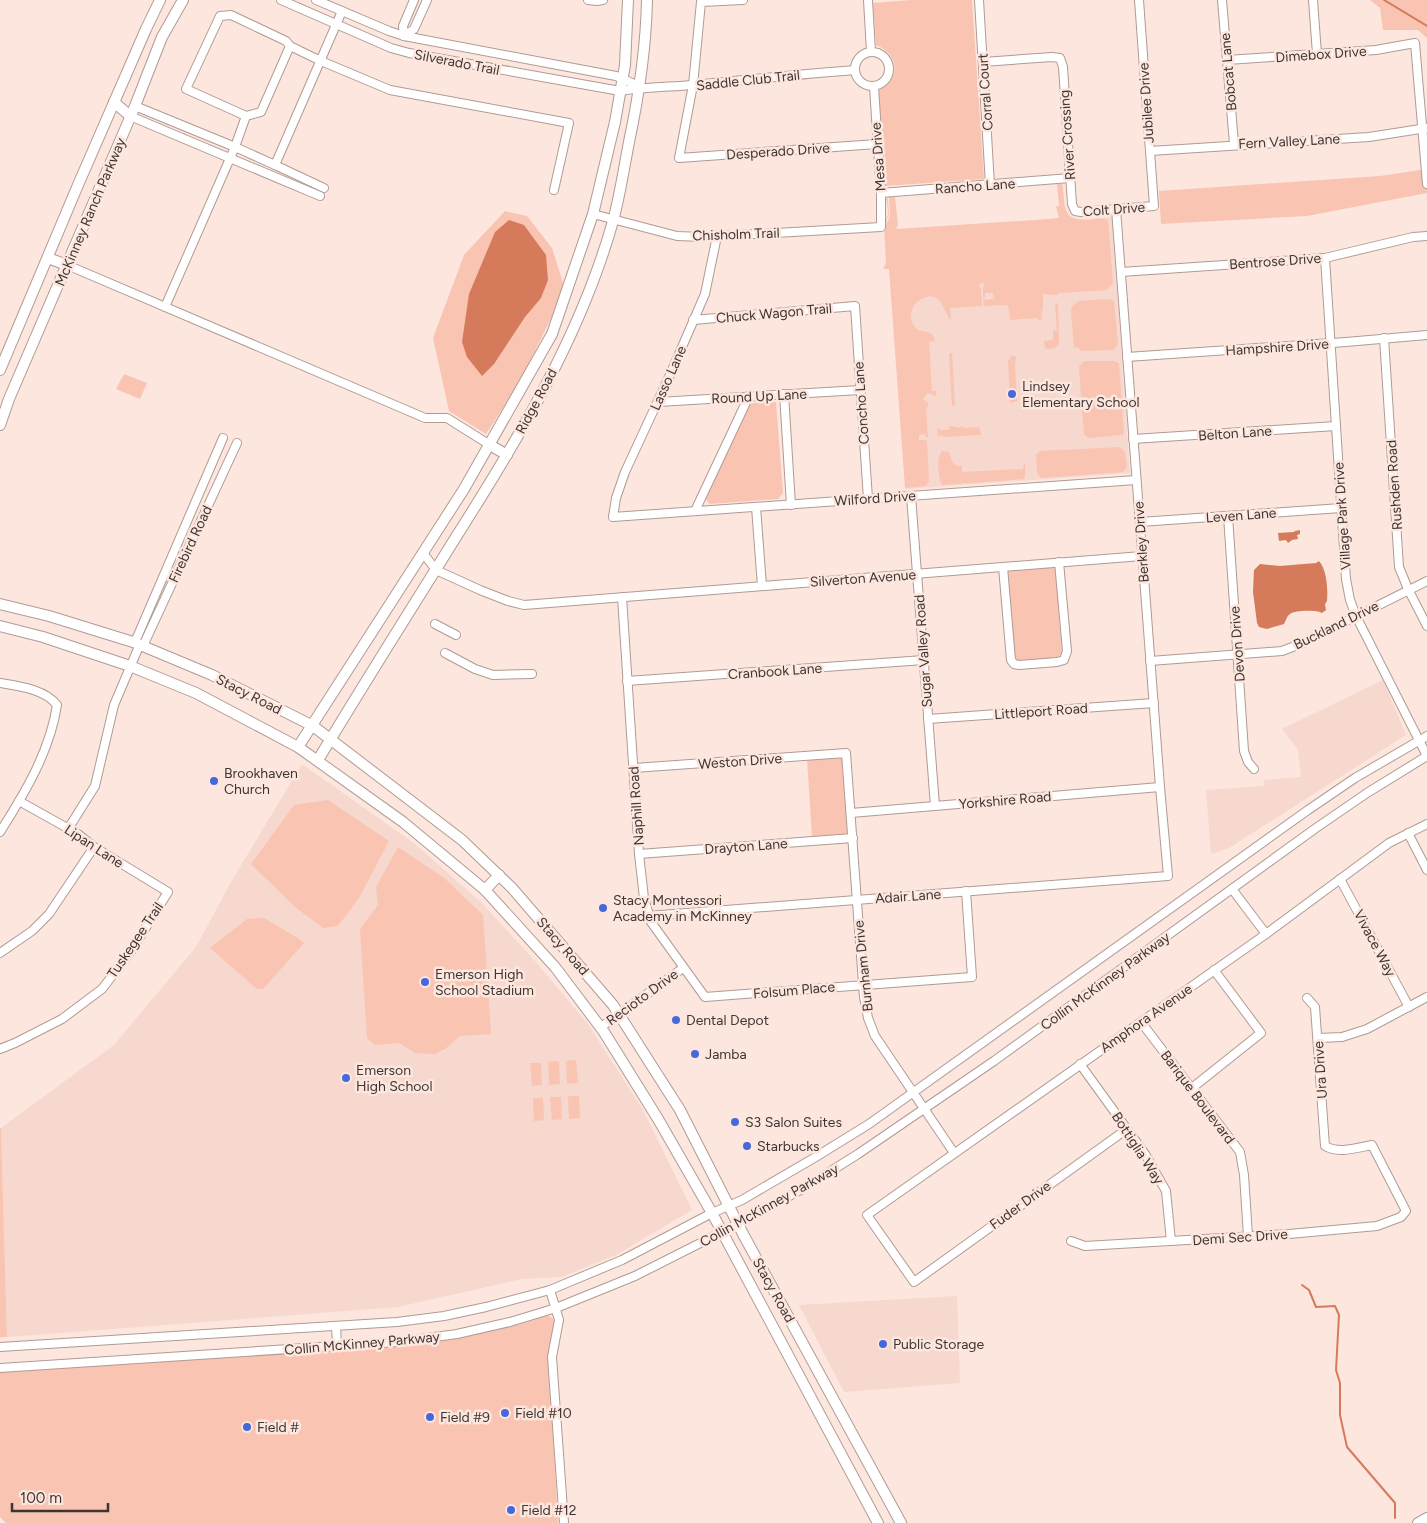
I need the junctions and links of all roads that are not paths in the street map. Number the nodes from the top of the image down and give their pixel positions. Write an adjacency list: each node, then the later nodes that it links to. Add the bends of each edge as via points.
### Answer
1 (160, 0): 34 (main road, McKinney Ranch Parkway)
2 (183, 0): 35 (main road, McKinney Ranch Parkway, via 162,37)
3 (281, 0): 18 (street, Silverado Trail)
4 (316, 0): 17 (street)
5 (414, 0): 19 (street, via 403,26)
6 (427, 0): 19 (street, via 414,29)
7 (588, 0): 8 (street)
8 (603, 0)
9 (628, 0): 29 (main road, Ridge Road)
10 (647, 0): 31 (main road, Ridge Road)
11 (743, 0): 30 (street, via 701,2)
12 (868, 0): 22 (street)
13 (979, 0): 26 (street, Corral Court)
14 (1139, 0): 42 (street, Jubilee Drive)
15 (1222, 0): 24 (street, Bobcat Lane)
16 (1313, 0): 23 (street)
17 (342, 11): 18 (street); 19 (street)
18 (336, 24): 25 (street); 27 (street, Silverado Trail, via 401,51)
19 (404, 36): 21 (street)
20 (290, 46): 25 (street); 37 (street, via 261,112); 37 (street, via 239,18 220,16 186,89)
21 (463, 48): 27 (street); 29 (street)
22 (871, 52): 28 (street, via 862,55); 32 (street, via 879,53 890,66 888,78)
23 (1317, 54): 24 (street, Dimebox Drive); 38 (street, Dimebox Drive, via 1376,50 1415,43)
24 (1227, 60): 40 (street, Bobcat Lane)
25 (321, 61): 44 (street); 49 (street, via 390,90 569,123)
26 (983, 62): 45 (street, River Crossing, via 1060,58); 46 (street, Corral Court)
27 (460, 63): 33 (street, Silverado Trail)
28 (855, 70): 30 (street, Saddle Club Trail); 32 (street, via 862,83)
29 (622, 78): 31 (street); 33 (main road, Ridge Road)
30 (693, 85): 31 (street, Saddle Club Trail); 39 (street, Desperado Drive, via 679,158)
31 (640, 87): 33 (street, Silverado Trail); 56 (main road, Ridge Road)
32 (874, 87): 39 (street, Mesa Drive)
33 (620, 91): 55 (main road, Ridge Road, via 616,122)
34 (114, 102): 35 (main road); 36 (main road); 60 (main road, McKinney Ranch Parkway)
35 (135, 106): 36 (main road, McKinney Ranch Parkway); 41 (street)
36 (130, 116): 43 (street); 62 (main road, McKinney Ranch Parkway)
37 (246, 116): 41 (street)
38 (1425, 128): 40 (street, Fern Valley Lane, via 1369,137); 47 (street)
39 (877, 144): 50 (street, Mesa Drive)
40 (1234, 144): 42 (street, Fern Valley Lane)
41 (235, 147): 43 (street); 44 (street)
42 (1150, 151): 52 (street, Jubilee Drive)
43 (229, 158): 51 (street); 65 (street)
44 (276, 165): 48 (street)
45 (1070, 178): 46 (street, Rancho Lane); 54 (street, River Crossing)
46 (990, 184): 50 (street, Rancho Lane)
47 (1427, 184)
48 (324, 188)
49 (554, 190)
50 (881, 193): 57 (street, Mesa Drive)
51 (320, 196)
52 (1154, 206): 53 (street, Colt Drive)
53 (1116, 209): 54 (street, Colt Drive); 63 (street, Berkley Drive)
54 (1075, 211)
55 (593, 214): 56 (street, Chisholm Trail); 67 (main road, Ridge Road)
56 (613, 220): 58 (street, Chisholm Trail, via 677,236); 70 (main road, Ridge Road, via 592,284)
57 (881, 227): 58 (street, Chisholm Trail)
58 (717, 236): 66 (street, Lasso Lane, via 705,294)
59 (1427, 236): 61 (street, Bentrose Drive)
60 (48, 258): 62 (main road); 73 (main road, McKinney Ranch Parkway)
61 (1325, 258): 63 (street, Bentrose Drive); 71 (street, Village Park Drive)
62 (67, 265): 65 (street); 77 (main road, McKinney Ranch Parkway)
63 (1121, 272): 72 (street, Berkley Drive)
64 (855, 306): 66 (street, Chuck Wagon Trail); 74 (street, Concho Lane)
65 (165, 307): 84 (street, via 425,418 447,418)
66 (693, 320): 78 (street, Lasso Lane)
67 (552, 334): 70 (main road); 84 (main road, Ridge Road)
68 (1427, 335): 69 (street, Hampshire Drive)
69 (1384, 338): 71 (street, Hampshire Drive); 104 (street, Rushden Road, via 1399,567)
70 (567, 341): 85 (main road, Ridge Road, via 538,403)
71 (1330, 343): 72 (street, Hampshire Drive); 80 (street, Village Park Drive)
72 (1127, 357): 82 (street, Berkley Drive)
73 (0, 370)
74 (860, 390): 75 (street, Round Up Lane); 88 (street, Concho Lane)
75 (784, 394): 76 (street, Round Up Lane); 89 (street)
76 (749, 396): 78 (street, Round Up Lane); 92 (street)
77 (5, 398): 79 (main road, McKinney Ranch Parkway)
78 (658, 402): 94 (street, Lasso Lane, via 625,472)
79 (0, 425)
80 (1336, 426): 82 (street, Belton Lane); 91 (street, Village Park Drive)
81 (223, 438): 112 (street, Firebird Road)
82 (1134, 439): 86 (street, Berkley Drive)
83 (237, 443): 112 (street, Firebird Road)
84 (490, 445): 85 (main road); 96 (main road, Ridge Road)
85 (507, 455): 100 (main road, Ridge Road)
86 (1136, 480): 87 (street, Wilford Drive); 95 (street, Berkley Drive)
87 (911, 496): 88 (street, Wilford Drive); 101 (street, Sugar Valley Road)
88 (868, 499): 89 (street, Wilford Drive)
89 (790, 504): 90 (street, Wilford Drive)
90 (756, 507): 92 (street, Wilford Drive); 103 (street)
91 (1341, 508): 93 (street, Leven Lane); 107 (street, Village Park Drive, via 1346,579)
92 (695, 511): 94 (street, Wilford Drive)
93 (1228, 516): 95 (street, Leven Lane); 114 (street, Devon Drive)
94 (612, 517)
95 (1140, 522): 97 (street, Berkley Drive)
96 (423, 553): 100 (street); 123 (main road, Ridge Road)
97 (1142, 556): 98 (street, Silverton Avenue); 116 (street, Berkley Drive)
98 (1059, 562): 99 (street, Silverton Avenue); 99 (street, via 1067,651 1064,660 1058,662 1019,665 1010,660)
99 (1003, 567): 101 (street, Silverton Avenue)
100 (436, 570): 105 (street, Silverton Avenue, via 480,590 524,604); 125 (main road, Ridge Road)
101 (917, 574): 103 (street, Silverton Avenue); 115 (street, Sugar Valley Road)
102 (1427, 580): 104 (street, Buckland Drive)
103 (762, 586): 105 (street, Silverton Avenue)
104 (1408, 589): 107 (street, Buckland Drive); 110 (street, Rushden Road)
105 (622, 597): 119 (street, Naphill Road)
106 (0, 604): 112 (main road, Stacy Road)
107 (1356, 616): 114 (street, Buckland Drive, via 1282,651); 126 (street, Village Park Drive)
108 (435, 624): 111 (street)
109 (0, 626): 117 (main road, Stacy Road)
110 (1427, 626)
111 (456, 635)
112 (139, 644): 117 (street, Firebird Road); 123 (main road, Stacy Road, via 212,675)
113 (445, 653): 118 (street, via 493,675)
114 (1237, 655): 116 (street, Buckland Drive); 132 (street, Devon Drive, via 1244,752)
115 (924, 660): 119 (street, Cranbook Lane); 122 (street, Sugar Valley Road)
116 (1150, 662): 121 (street, Berkley Drive)
117 (130, 666): 127 (main road, Stacy Road, via 196,693); 138 (street, Firebird Road, via 114,705 95,786)
118 (532, 674)
119 (627, 681): 131 (street, Naphill Road)
120 (0, 683): 134 (street, via 44,694 57,705 43,756)
121 (1154, 703): 122 (street, Littleport Road); 133 (street, Berkley Drive)
122 (928, 719): 135 (street, Sugar Valley Road)
123 (313, 726): 125 (main road, Stacy Road); 127 (main road, Ridge Road)
124 (1427, 736): 126 (street, Collin McKinney Parkway)
125 (330, 739): 130 (main road, Ridge Road); 145 (main road, Stacy Road, via 462,840)
126 (1419, 740): 129 (street, Village Park Drive); 170 (street, Collin McKinney Parkway, via 1316,804)
127 (298, 747): 130 (main road, Stacy Road)
128 (846, 753): 131 (street, Weston Drive); 136 (street, Burnham Drive)
129 (1427, 756): 148 (street, Collin McKinney Parkway, via 1366,793)
130 (318, 760): 149 (main road, Stacy Road, via 403,822)
131 (634, 768): 143 (street, Naphill Road)
132 (1254, 769)
133 (1160, 786): 135 (street, Yorkshire Road); 146 (street, Berkley Drive)
134 (19, 801): 138 (street, Lipan Lane); 139 (street)
135 (935, 806): 136 (street, Yorkshire Road)
136 (851, 813): 141 (street, Burnham Drive)
137 (1427, 824): 140 (street, Amphora Avenue)
138 (68, 829): 142 (street, Lipan Lane)
139 (0, 832)
140 (1408, 833): 144 (street); 147 (street, Amphora Avenue)
141 (853, 838): 143 (street, Drayton Lane); 152 (street, Burnham Drive)
142 (94, 847): 151 (street, Lipan Lane); 155 (street, via 49,914 32,931)
143 (639, 854): 153 (street, Naphill Road)
144 (1427, 870)
145 (499, 875): 149 (main road); 163 (main road, Stacy Road, via 581,966)
146 (1168, 876): 150 (street, Adair Lane)
147 (1340, 879): 154 (street, Amphora Avenue); 162 (street, Vivace Way)
148 (1232, 889): 154 (street); 171 (street, Collin McKinney Parkway)
149 (484, 890): 165 (main road, Stacy Road, via 555,967)
150 (966, 891): 152 (street, Adair Lane); 158 (street, Folsum Place, via 972,977)
151 (168, 892): 167 (street, Tuskegee Trail, via 102,989 62,1019)
152 (857, 900): 153 (street, Adair Lane); 158 (street, Burnham Drive)
153 (648, 916): 156 (street, Naphill Road)
154 (1266, 934): 157 (street, Amphora Avenue)
155 (0, 953)
156 (683, 968): 159 (street, Naphill Road); 163 (street, Recioto Drive)
157 (1214, 970): 164 (street, Amphora Avenue); 169 (street, via 1261,1033)
158 (863, 985): 159 (street, Folsum Place); 170 (street, Burnham Drive, via 868,1018 875,1036)
159 (705, 997)
160 (1427, 997): 162 (street)
161 (1307, 998): 166 (street, Ura Drive, via 1315,1007)
162 (1409, 1007): 166 (street, via 1366,1029 1342,1037)
163 (619, 1014): 165 (street, Recioto Drive); 174 (main road, Stacy Road, via 680,1110)
164 (1141, 1022): 168 (street, Amphora Avenue); 169 (street, Barique Boulevard)
165 (601, 1027): 176 (main road, Stacy Road)
166 (1318, 1038): 175 (street, Ura Drive, via 1325,1146 1332,1150 1345,1150 1372,1145)
167 (0, 1049)
168 (1080, 1064): 172 (street, Bottiglia Way); 173 (street, Amphora Avenue)
169 (1192, 1088): 180 (street, Barique Boulevard, via 1240,1152)
170 (913, 1091): 171 (street, Burnham Drive); 174 (street, Collin McKinney Parkway, via 838,1144)
171 (925, 1109): 173 (street, Burnham Drive); 178 (street, Collin McKinney Parkway, via 804,1188)
172 (1127, 1129): 177 (street, Fuder Drive, via 914,1282); 182 (street, Bottiglia Way, via 1166,1191)
173 (954, 1154): 177 (street, Amphora Avenue)
174 (729, 1205): 176 (street, Collin McKinney Parkway); 178 (main road, Stacy Road)
175 (1406, 1211): 180 (street, Demi Sec Drive, via 1401,1218 1377,1226)
176 (712, 1213): 179 (main road, Stacy Road); 183 (street, Collin McKinney Parkway, via 622,1260)
177 (867, 1215)
178 (738, 1224): 179 (street, Collin McKinney Parkway); 189 (main road, Stacy Road)
179 (722, 1232): 184 (street, Collin McKinney Parkway, via 635,1276); 190 (main road, Stacy Road)
180 (1248, 1236): 182 (street, Demi Sec Drive)
181 (1071, 1241): 182 (street, Demi Sec Drive, via 1085,1246)
182 (1170, 1241)
183 (550, 1290): 184 (street); 185 (street, Collin McKinney Parkway, via 444,1316)
184 (556, 1308): 186 (street, Collin McKinney Parkway, via 457,1334); 192 (street, via 559,1320 552,1357)
185 (336, 1326): 186 (street); 187 (street, Collin McKinney Parkway)
186 (337, 1346): 188 (street, Collin McKinney Parkway)
187 (0, 1347)
188 (0, 1368)
189 (841, 1414): 190 (main road); 194 (main road, Stacy Road)
190 (824, 1423): 193 (main road, Stacy Road)
191 (1427, 1518): 195 (main road)
192 (564, 1523)
193 (878, 1523)
194 (901, 1523)
195 (1418, 1523)

